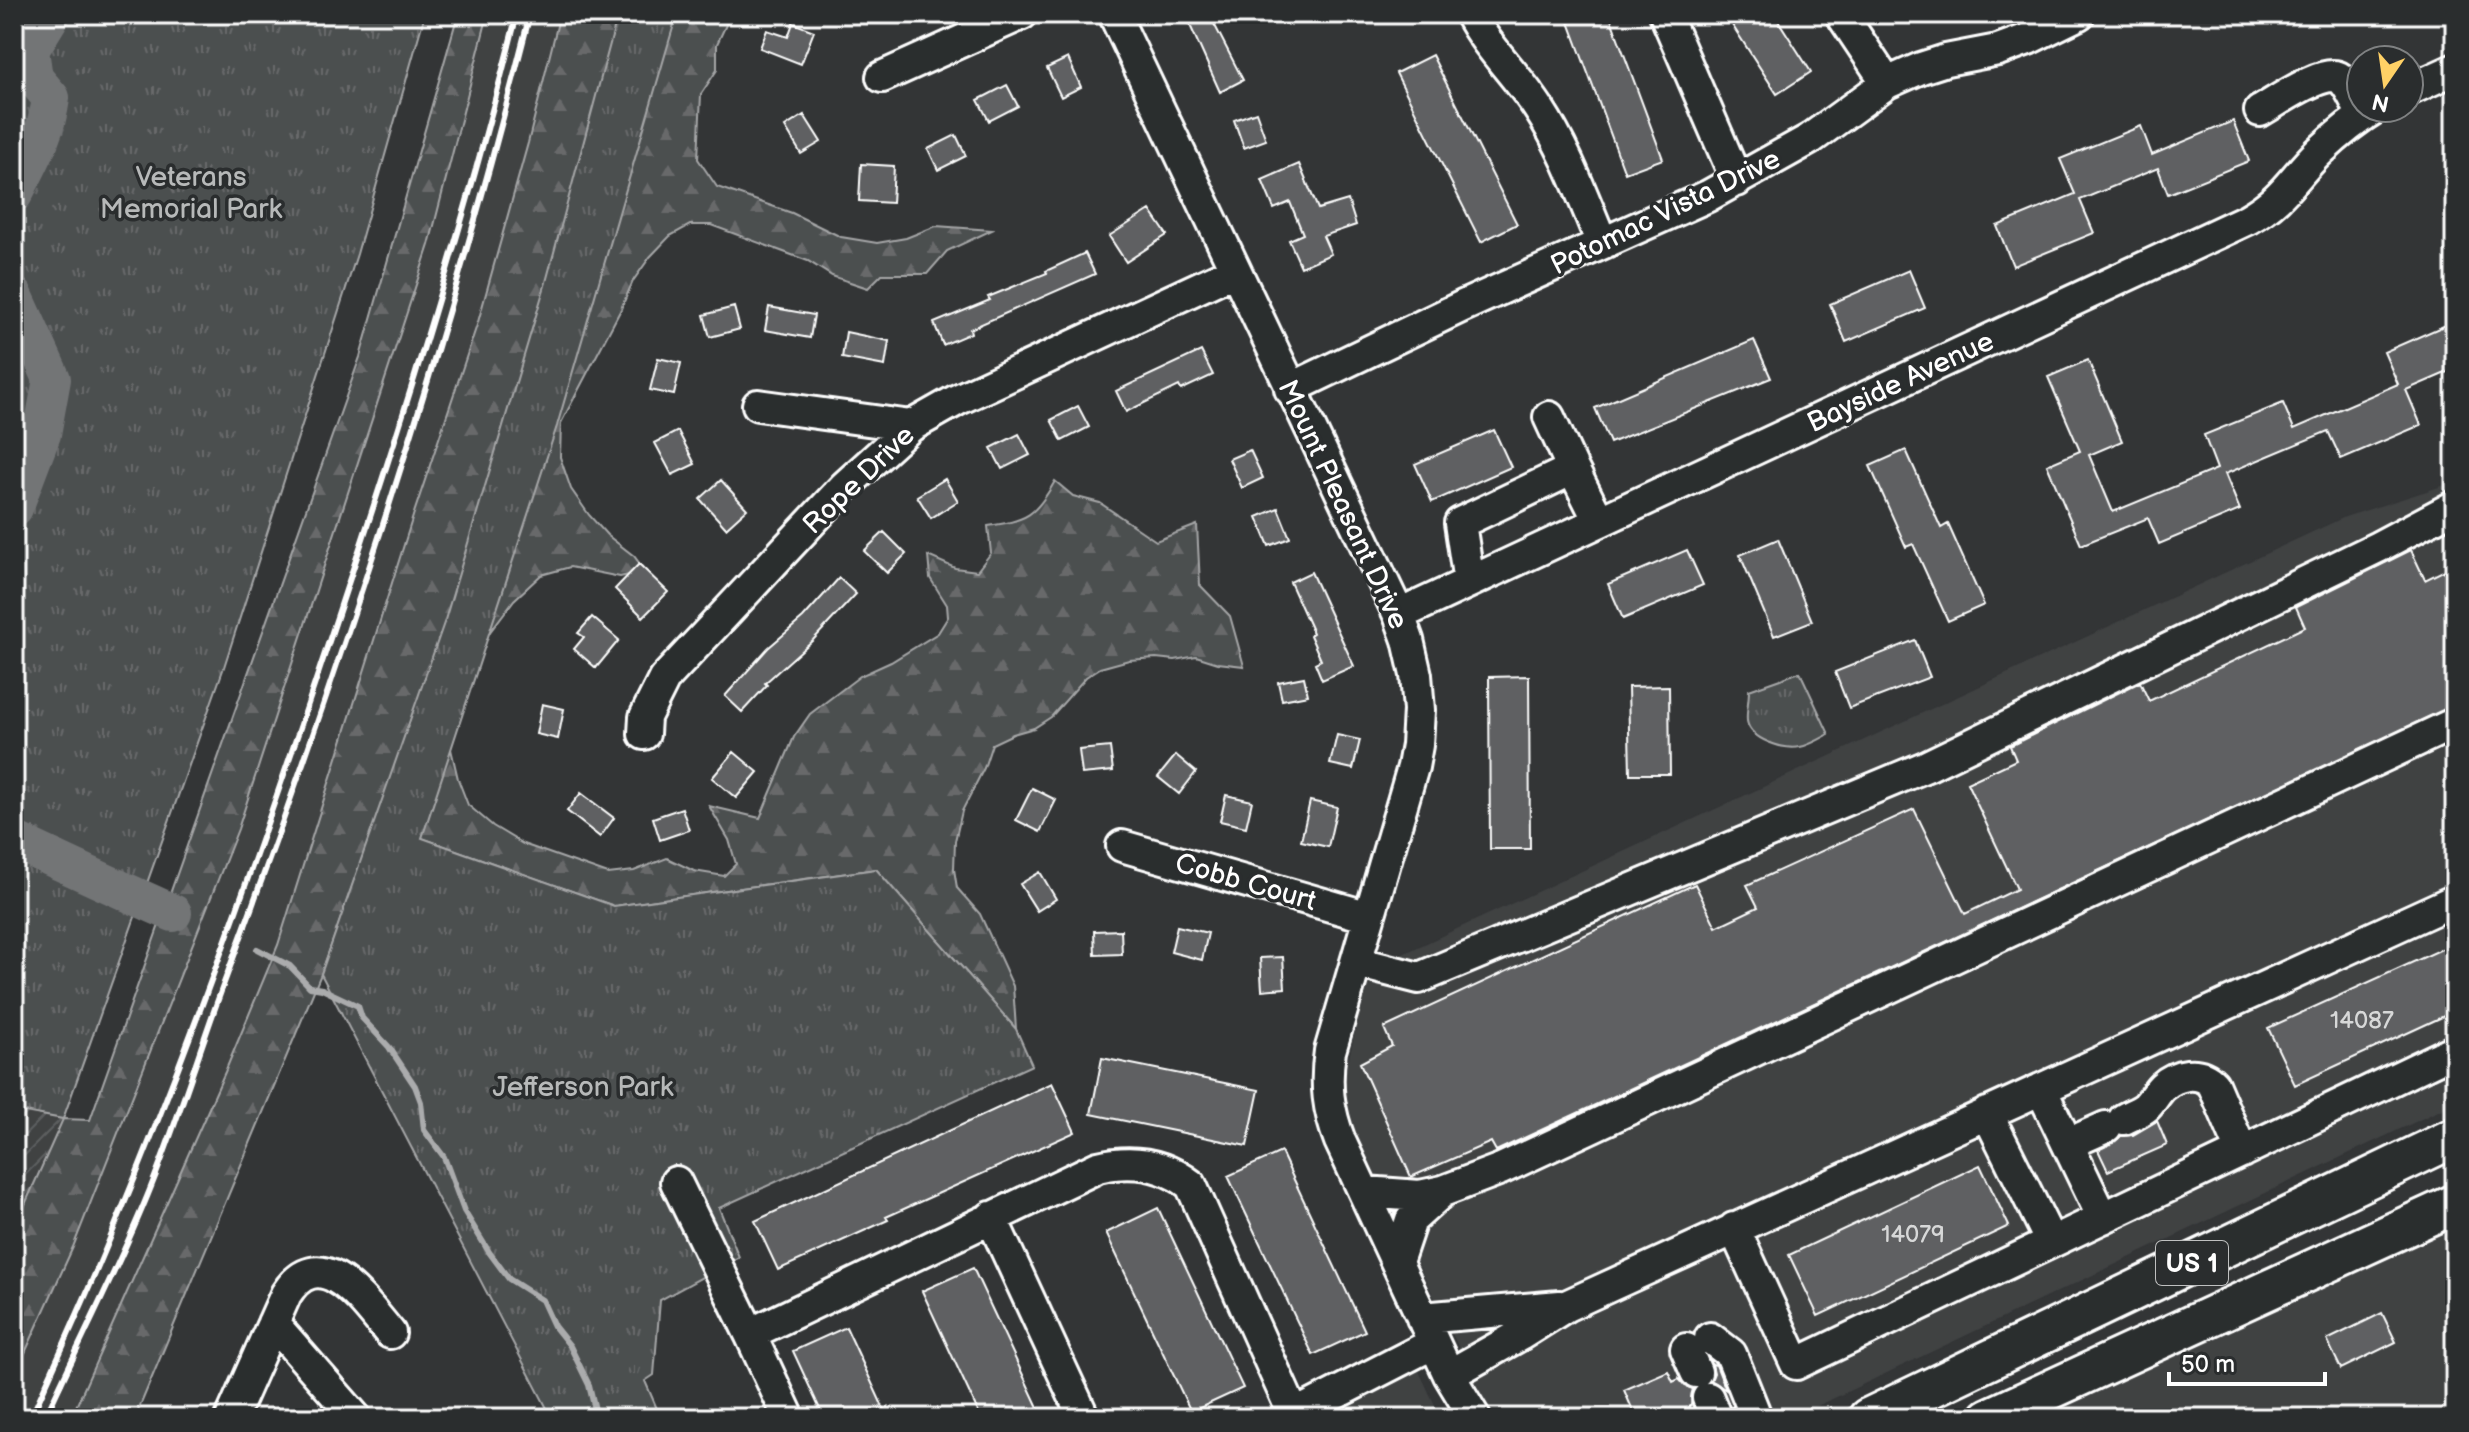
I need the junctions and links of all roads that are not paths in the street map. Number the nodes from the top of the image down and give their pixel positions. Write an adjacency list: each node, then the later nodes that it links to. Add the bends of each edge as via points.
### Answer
1 (1022, 14): 8 (street)
2 (1114, 14): 16 (street, Mount Pleasant Drive)
3 (1470, 14): 15 (street, via 1558,139)
4 (1665, 14): 14 (street)
5 (1841, 14): 10 (street)
6 (2079, 14): 10 (street, Potomac Vista Drive, via 1998,50 1946,60)
7 (2455, 69): 11 (street)
8 (882, 77)
9 (2345, 82): 12 (street, via 2334,75 2321,76)
10 (1887, 83): 14 (street, Potomac Vista Drive, via 1810,139)
11 (2425, 83)
12 (2260, 111)
13 (2354, 124): 23 (street, Bayside Avenue, via 2320,151 2278,200 2248,219)
14 (1737, 181): 15 (street, Potomac Vista Drive)
15 (1602, 243): 17 (street, Potomac Vista Drive)
16 (1234, 271): 17 (street, Mount Pleasant Drive); 20 (street, Rope Drive)
17 (1290, 389): 25 (street, Mount Pleasant Drive)
18 (758, 405): 20 (street)
19 (1549, 417): 21 (street)
20 (911, 426): 27 (street, Rope Drive, via 845,486 664,679 645,717)
21 (1573, 469): 23 (street); 24 (street, via 1460,523)
22 (2455, 506): 31 (street, via 1927,766 1463,960 1419,978)
23 (1599, 521): 24 (street, Bayside Avenue)
24 (1469, 582): 25 (street, Bayside Avenue)
25 (1399, 615): 30 (street, Mount Pleasant Drive, via 1416,675 1417,745)
26 (2455, 723): 39 (street, via 1501,1169)
27 (644, 734)
28 (1122, 846): 30 (street, Cobb Court)
29 (2455, 900): 33 (street)
30 (1369, 917): 31 (street, Mount Pleasant Drive)
31 (1356, 962): 40 (street, Mount Pleasant Drive, via 1330,1051 1327,1092 1340,1141)
32 (2455, 1050): 37 (street)
33 (2041, 1089): 34 (street); 36 (street)
34 (1987, 1113): 44 (street); 45 (street)
35 (2455, 1137): 62 (main road, US 1)
36 (2068, 1144): 37 (street, via 2144,1108 2164,1085 2194,1074 2213,1084); 43 (street)
37 (2242, 1152): 43 (street)
38 (676, 1182): 51 (street)
39 (1443, 1191): 40 (street, via 1403,1196); 46 (street, via 1411,1220)
40 (1365, 1192): 46 (street, Mount Pleasant Drive)
41 (2455, 1204): 63 (main road, US 1)
42 (991, 1217): 51 (street); 54 (street, via 1116,1163 1146,1164 1183,1178 1191,1185); 58 (street)
43 (2103, 1218): 45 (street)
44 (1734, 1228): 45 (street, via 1796,1364); 47 (street)
45 (2051, 1242)
46 (1397, 1262): 49 (street, Mount Pleasant Drive)
47 (1566, 1306): 49 (street); 52 (street)
48 (273, 1323): 50 (street, via 294,1283 325,1273 349,1286); 55 (street); 56 (street)
49 (1428, 1330): 52 (street, Mount Pleasant Drive); 54 (street)
50 (390, 1333)
51 (750, 1334): 57 (street)
52 (1449, 1375): 59 (street, Mount Pleasant Drive); 60 (street, Mount Pleasant Drive)
53 (1703, 1375): 61 (street, via 1731,1354 1755,1414)
54 (1291, 1416)
55 (231, 1418)
56 (356, 1418)
57 (789, 1418)
58 (1084, 1418)
59 (1457, 1418)
60 (1475, 1418)
61 (1745, 1418)
62 (1868, 1418)
63 (1989, 1418)

